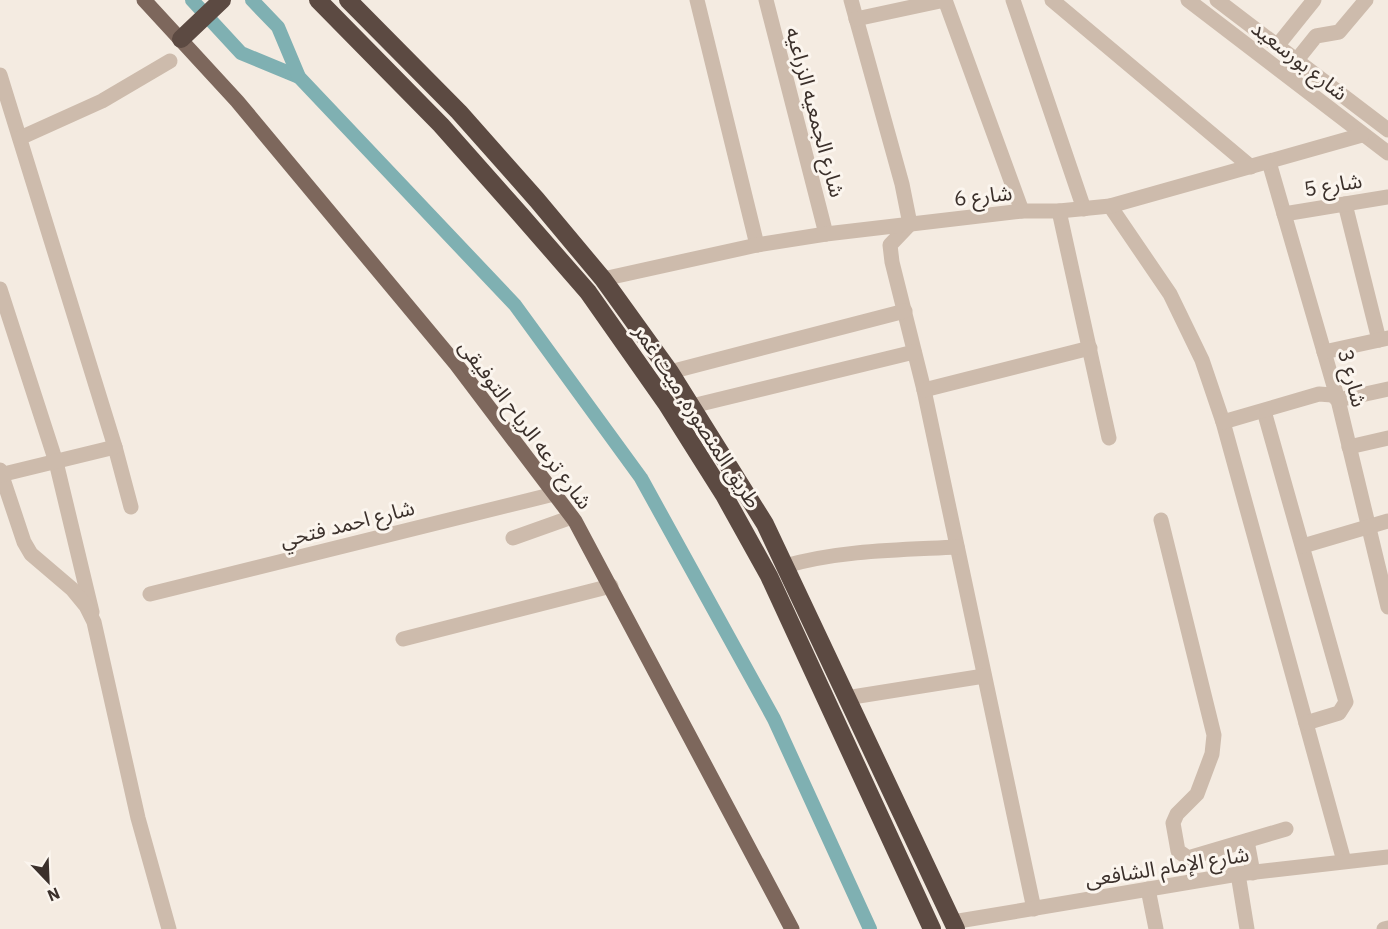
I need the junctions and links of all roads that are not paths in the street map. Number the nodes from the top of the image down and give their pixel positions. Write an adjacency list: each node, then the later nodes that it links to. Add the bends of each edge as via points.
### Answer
1 (144, 0): 16 (main road, شارع ترعه الرياح التوفيقى)
2 (222, 0): 16 (highway)
3 (318, 0): 39 (highway, طريق المنصوره, ميت غمر, via 441,125)
4 (348, 0): 37 (highway, طريق المنصوره, ميت غمر, via 459,112)
5 (697, 0): 36 (street)
6 (766, 0): 35 (street, شارع الجمعيه الزراعيه)
7 (850, 0): 15 (street)
8 (945, 0): 15 (street); 31 (street)
9 (1013, 0): 30 (street)
10 (1052, 0): 26 (street)
11 (1188, 0): 22 (street, شارع بورسعيد)
12 (1217, 0): 17 (street, شارع بورسعيد)
13 (1314, 0): 17 (street)
14 (1366, 0): 19 (street, via 1344,28 1334,34 1316,36)
15 (856, 19): 34 (street)
16 (181, 39): 58 (main road, شارع ترعه الرياح التوفيقى, via 456,364)
17 (1277, 46): 19 (street, شارع بورسعيد)
18 (170, 61): 23 (street, via 102,101)
19 (1296, 61): 21 (street, شارع بورسعيد)
20 (0, 75): 23 (street)
21 (1388, 130)
22 (1362, 135): 24 (street, شارع بورسعيد); 25 (street, شارع 6)
23 (20, 138): 54 (street)
24 (1388, 153)
25 (1269, 162): 26 (street, شارع 6); 33 (street, شارع 3)
26 (1251, 167): 29 (street, شارع 6)
27 (1388, 196): 28 (street, شارع 5)
28 (1345, 204): 33 (street, شارع 5); 41 (street)
29 (1110, 206): 30 (street, شارع 6); 51 (street, via 1170,294 1202,360)
30 (1084, 209): 32 (street, شارع 6)
31 (1022, 211): 32 (street, شارع 6); 34 (street, شارع 6)
32 (1059, 211): 42 (street)
33 (1284, 214): 44 (street, شارع 3)
34 (910, 224): 35 (street, شارع 6); 40 (street, via 890,245)
35 (826, 234): 36 (street, شارع 6)
36 (757, 245): 37 (street, شارع 6)
37 (603, 279): 39 (highway); 45 (highway, طريق المنصوره, ميت غمر)
38 (0, 289): 56 (street)
39 (588, 292): 86 (highway, طريق المنصوره, ميت غمر, via 666,403 748,535)
40 (905, 311): 43 (street); 45 (street)
41 (1384, 339): 44 (street)
42 (1090, 348): 47 (street); 52 (street)
43 (915, 352): 47 (street); 49 (street)
44 (1324, 352): 48 (street, شارع 3)
45 (670, 372): 49 (highway, طريق المنصوره, ميت غمر)
46 (1388, 389): 48 (street)
47 (924, 390): 66 (street)
48 (1338, 400): 50 (street, via 1319,394); 55 (street, شارع 3)
49 (692, 406): 67 (highway, طريق المنصوره, ميت غمر, via 753,504)
50 (1264, 411): 51 (street); 65 (street)
51 (1223, 422): 75 (street)
52 (1109, 438)
53 (1388, 439): 55 (street)
54 (115, 447): 56 (street); 59 (street)
55 (1349, 447): 63 (street, شارع 3)
56 (56, 462): 57 (street); 71 (street)
57 (0, 473): 71 (street, via 31,554 72,589)
58 (554, 494): 60 (main road, شارع ترعه الرياح التوفيقى); 69 (street, شارع احمد فتحي)
59 (131, 507)
60 (572, 517): 64 (street); 68 (main road, شارع ترعه الرياح التوفيقى)
61 (1161, 520): 77 (street, via 1214,741 1197,794 1174,818 1176,847 1188,858)
62 (1388, 520): 63 (street)
63 (1368, 526): 65 (street); 70 (street, شارع 3)
64 (513, 538)
65 (1303, 546): 75 (street, via 1346,702 1340,713)
66 (957, 547): 67 (street, via 849,553); 73 (street)
67 (785, 566): 74 (highway, طريق المنصوره, ميت غمر)
68 (611, 586): 72 (street); 85 (main road, شارع ترعه الرياح التوفيقى)
69 (150, 594)
70 (1387, 599)
71 (94, 622): 84 (street, via 138,818)
72 (403, 639)
73 (984, 676): 74 (street); 82 (street)
74 (846, 698): 83 (highway, طريق المنصوره, ميت غمر)
75 (1306, 723): 79 (street)
76 (1286, 829): 77 (street)
77 (1247, 841): 80 (street)
78 (1388, 857): 79 (street, شارع الإمام الشافعى)
79 (1344, 861): 80 (street, شارع الإمام الشافعى)
80 (1246, 873): 81 (street, شارع الإمام الشافعى); 88 (street)
81 (1149, 889): 82 (street, شارع الإمام الشافعى); 87 (street)
82 (1034, 909): 83 (street, شارع الإمام الشافعى)
83 (955, 926)
84 (169, 929)
85 (792, 929)
86 (932, 929)
87 (1156, 929)
88 (1247, 929)

